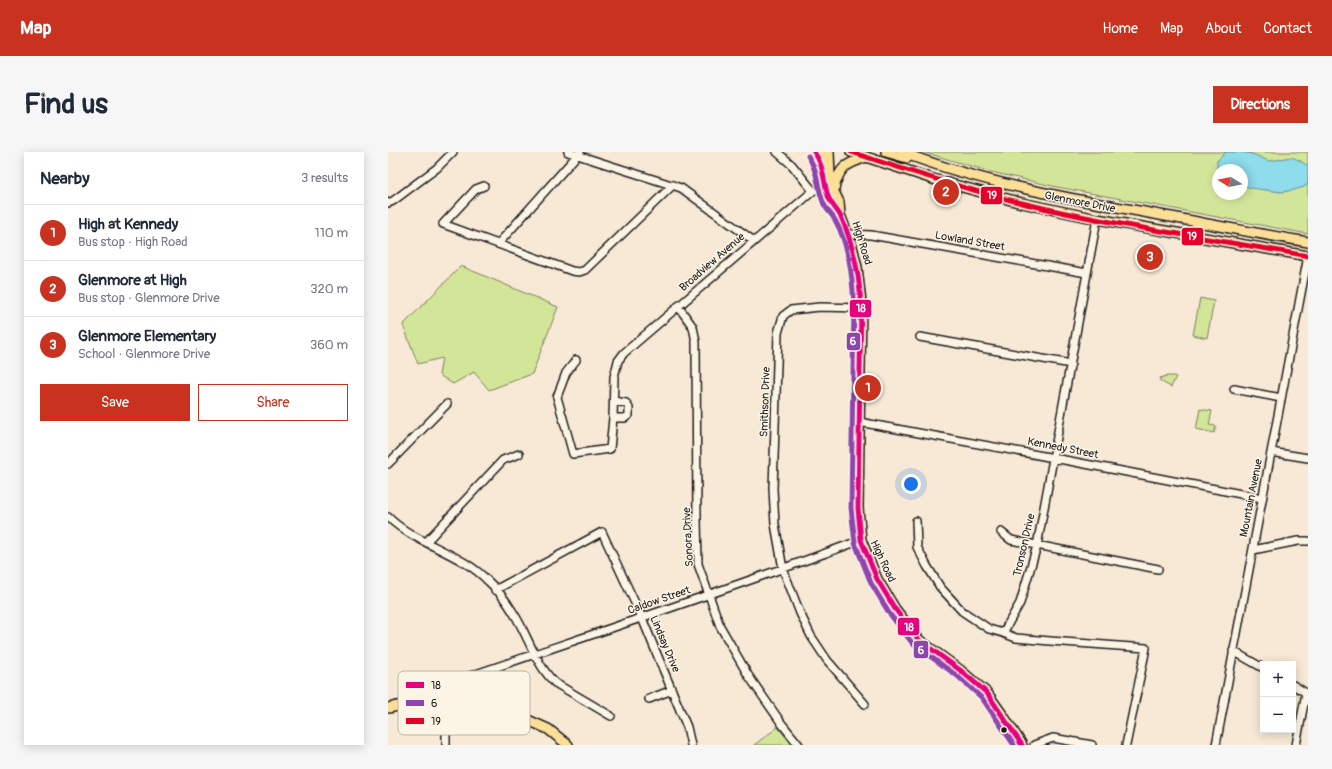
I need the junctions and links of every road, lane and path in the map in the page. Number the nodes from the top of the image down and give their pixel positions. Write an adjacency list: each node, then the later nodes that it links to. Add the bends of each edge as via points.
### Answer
1 (453, 152): 17 (street, via 436,168)
2 (568, 152): 10 (street)
3 (776, 152): 21 (street, Broadview Avenue, via 792,165 813,191)
4 (814, 152): 12 (main road)
5 (822, 152): 12 (main road, High Road)
6 (829, 152): 16 (main road, High Road)
7 (851, 152): 11 (main road, Glenmore Drive)
8 (886, 152): 13 (main road)
9 (901, 152): 13 (main road, Glenmore Drive)
10 (579, 153): 14 (street); 23 (street)
11 (866, 157): 16 (main road, via 843,167); 19 (main road, Glenmore Drive, via 936,180)
12 (822, 163): 18 (main road, High Road, via 827,193 831,204)
13 (932, 164): 22 (main road, Glenmore Drive, via 1065,197)
14 (673, 185): 21 (street, via 681,188); 23 (street, via 580,272)
15 (484, 186): 23 (street, via 476,189 443,224)
16 (833, 190): 18 (main road, High Road, via 839,202)
17 (388, 203)
18 (840, 215): 20 (main road, High Road)
19 (1097, 219): 24 (main road, Glenmore Drive); 25 (street, Tronson Drive)
20 (848, 234): 25 (street, Lowland Street, via 871,235); 27 (main road, High Road, via 858,267)
21 (754, 241): 26 (street, Broadview Avenue)
22 (1308, 242)
23 (498, 244)
24 (1308, 256): 32 (street, Mountain Avenue)
25 (1087, 274): 30 (street, Tronson Drive)
26 (678, 306): 33 (street, Broadview Avenue, via 618,361 614,377); 54 (street, Sonora Drive, via 693,327 696,342 698,564)
27 (861, 308): 36 (main road, High Road); 51 (street, Smithson Drive, via 820,307 791,310 783,316 778,333 773,489 775,524)
28 (920, 337): 30 (street)
29 (576, 360): 35 (street, Broadview Avenue, via 566,373 557,397 573,454 610,449)
30 (1071, 364): 39 (street, Tronson Drive)
31 (1234, 389): 32 (street)
32 (1281, 398): 37 (street, Mountain Avenue)
33 (614, 401): 35 (street, Broadview Avenue); 35 (street, via 626,403 629,408 625,418)
34 (447, 404): 41 (street)
35 (613, 418)
36 (859, 422): 39 (street, Kennedy Street); 46 (main road, High Road, via 858,508)
37 (1271, 452): 40 (street); 42 (street, Mountain Avenue)
38 (519, 454): 48 (street, via 504,460)
39 (1054, 458): 42 (street, Kennedy Street); 49 (street, Tronson Drive)
40 (1308, 458)
41 (388, 464)
42 (1262, 498): 50 (street, Mountain Avenue)
43 (388, 517): 48 (street)
44 (916, 521): 56 (street, via 917,547 940,587 962,611 989,629)
45 (1001, 532): 49 (street, via 1011,540)
46 (861, 540): 51 (street, Caldow Street); 72 (main road, High Road, via 876,579 919,640 987,693)
47 (1308, 541): 50 (street)
48 (426, 542): 53 (street, via 464,562)
49 (1037, 546): 52 (street); 56 (street, Tronson Drive, via 1020,603)
50 (1252, 550): 57 (street, Mountain Avenue)
51 (783, 569): 54 (street, Caldow Street); 64 (street, Smithson Drive, via 811,636 827,660)
52 (1158, 569)
53 (495, 590): 55 (street, Lindsay Drive, via 602,532); 58 (street, via 513,612)
54 (709, 594): 55 (street, Caldow Street); 71 (street, Sonora Drive, via 720,626 748,675)
55 (642, 618): 58 (street, Caldow Street); 62 (street, Lindsay Drive)
56 (1003, 633): 75 (street, via 1016,638 1146,648)
57 (1233, 651): 59 (street); 76 (street, Mountain Avenue)
58 (534, 654): 60 (street, Caldow Street); 67 (street, via 555,683)
59 (1260, 666)
60 (484, 671)
61 (1296, 687): 77 (street, via 1306,693)
62 (672, 690): 63 (street); 70 (street, Lindsay Drive, via 687,727)
63 (649, 699)
64 (865, 704)
65 (398, 706): 66 (main road)
66 (388, 708)
67 (611, 716)
68 (530, 721): 69 (main road, via 548,729)
69 (568, 745)
70 (691, 745)
71 (799, 745)
72 (1022, 745)
73 (1034, 745): 74 (street, via 1053,738)
74 (1092, 745)
75 (1126, 745)
76 (1216, 745)
77 (1296, 745)

